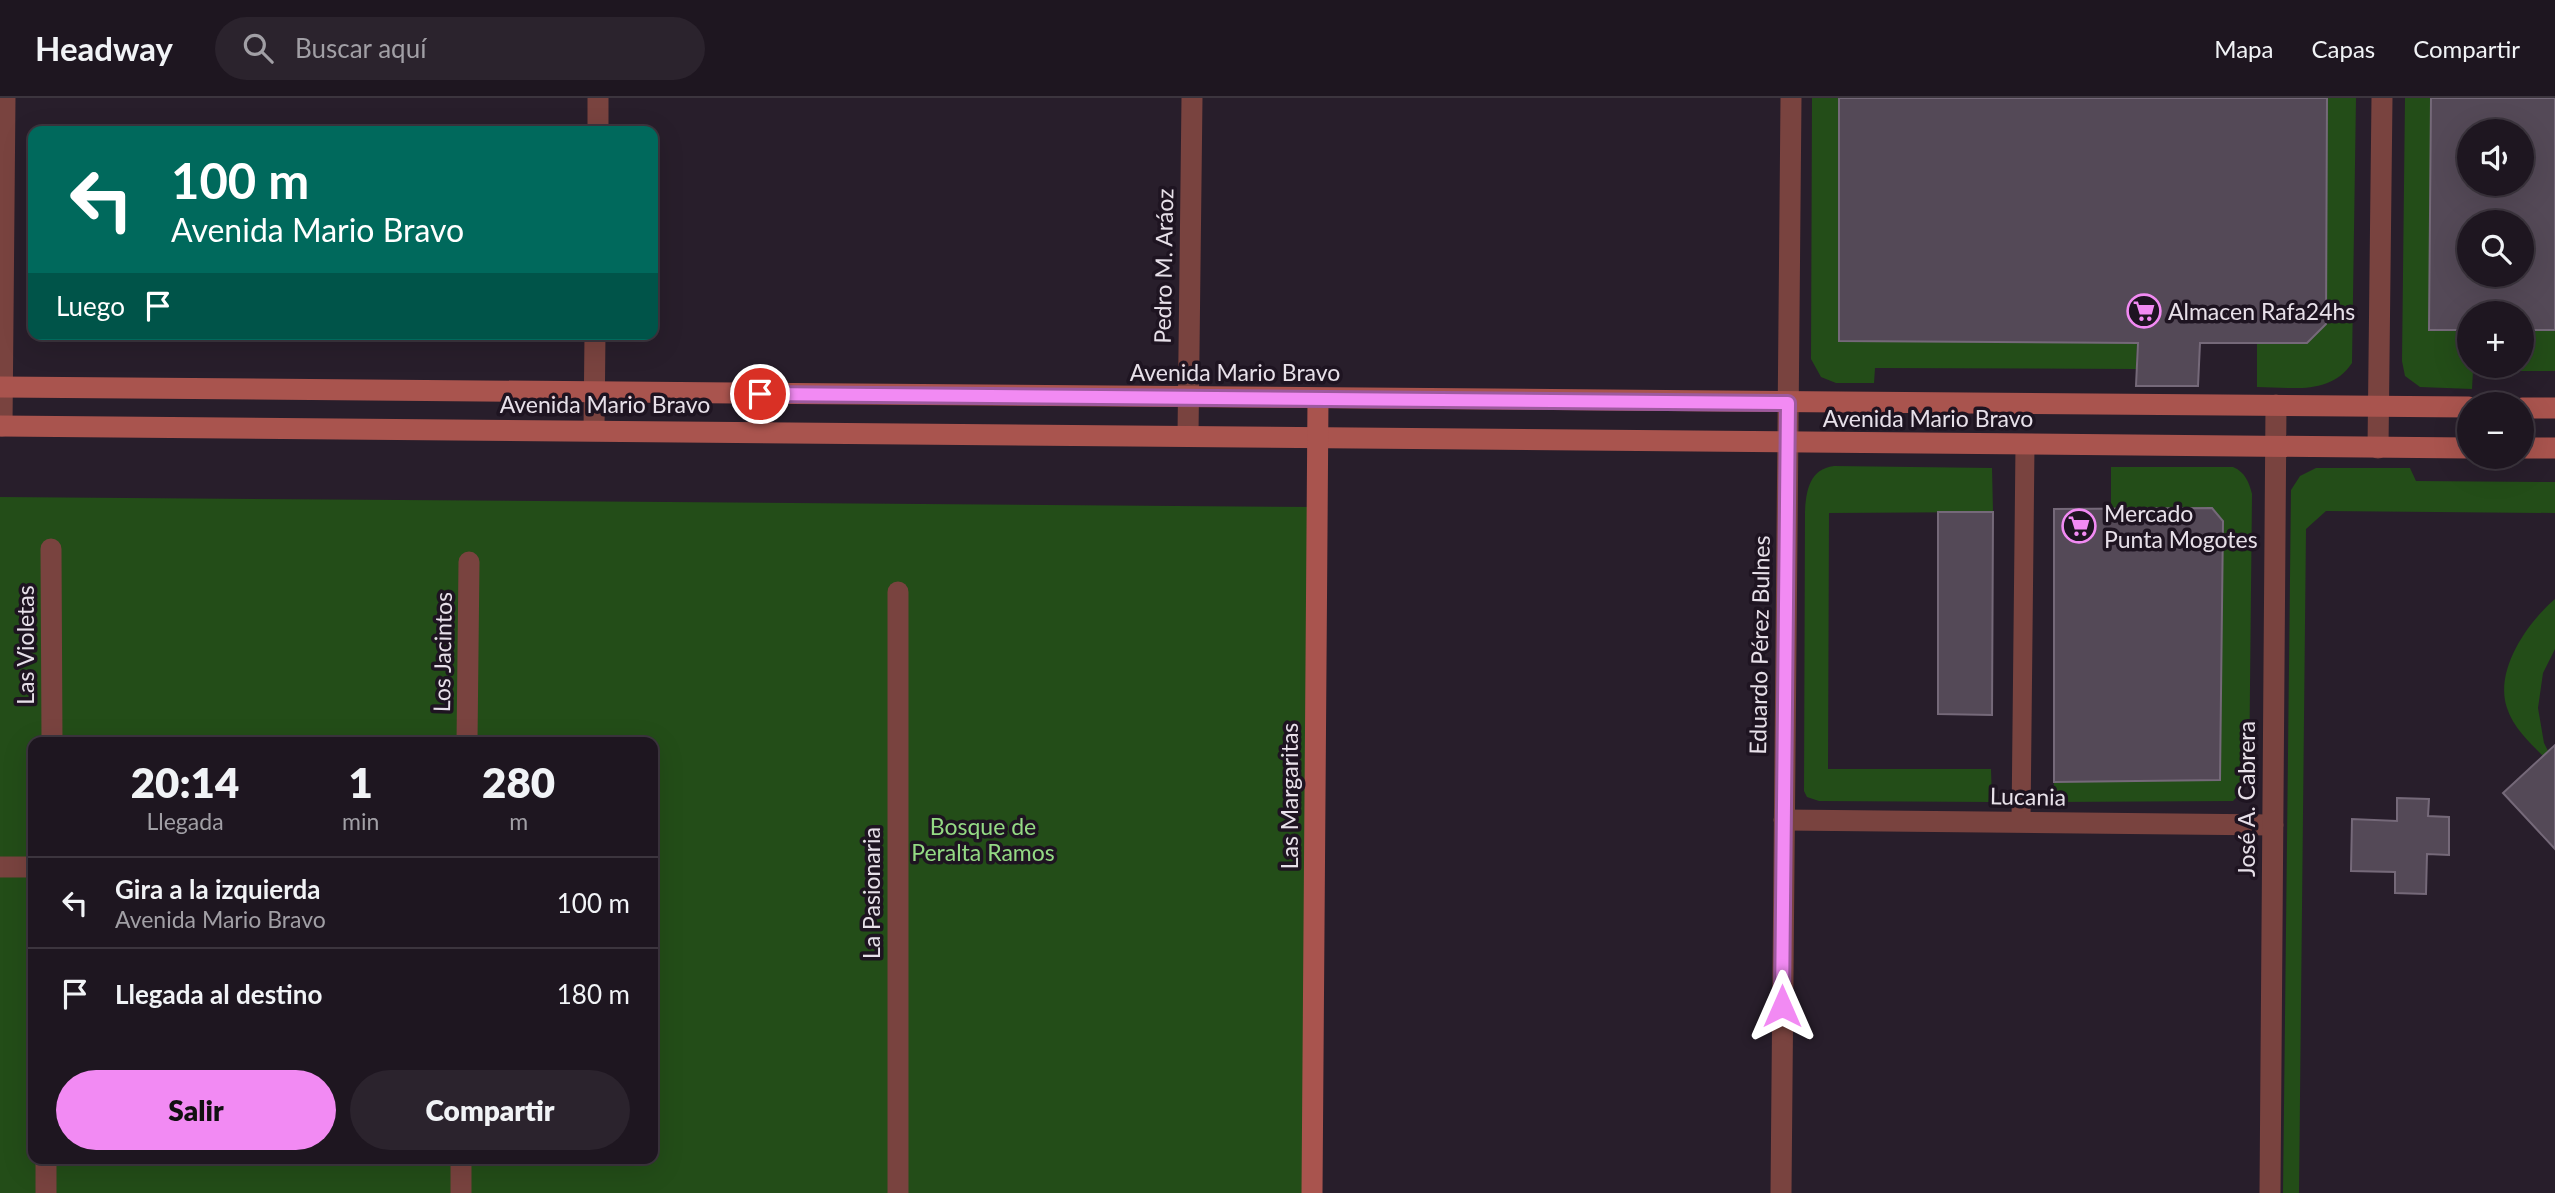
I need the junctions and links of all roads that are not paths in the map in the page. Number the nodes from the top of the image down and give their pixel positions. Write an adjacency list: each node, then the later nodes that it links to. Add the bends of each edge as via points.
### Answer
1 (5, 98): 8 (street)
2 (598, 98): 6 (street)
3 (1192, 98): 10 (street, Pedro M. Aráoz)
4 (1791, 98): 12 (street, Eduardo Pérez Bulnes)
5 (2382, 98): 14 (street)
6 (598, 126)
7 (595, 340): 9 (street)
8 (1, 387): 9 (main road, Avenida Mario Bravo); 18 (street)
9 (594, 393): 10 (main road, Avenida Mario Bravo); 19 (street)
10 (1188, 398): 11 (main road, Avenida Mario Bravo); 20 (street, Pedro M. Aráoz)
11 (1318, 399): 12 (main road, Avenida Mario Bravo); 21 (main road, Las Margaritas)
12 (1788, 403): 13 (main road, Avenida Mario Bravo); 22 (street, Eduardo Pérez Bulnes)
13 (2276, 405): 14 (main road, Avenida Mario Bravo); 24 (street, José A. Cabrera)
14 (2379, 406): 15 (main road, Avenida Mario Bravo); 25 (street)
15 (2457, 407)
16 (2534, 408): 17 (main road)
17 (2555, 408)
18 (1, 426): 19 (main road, Avenida Mario Bravo)
19 (594, 430): 20 (main road, Avenida Mario Bravo)
20 (1188, 435): 21 (main road, Avenida Mario Bravo)
21 (1318, 436): 22 (main road, Avenida Mario Bravo); 44 (main road, Las Margaritas)
22 (1788, 443): 23 (main road, Avenida Mario Bravo); 34 (street, Eduardo Pérez Bulnes)
23 (2025, 445): 24 (main road, Avenida Mario Bravo); 35 (lane)
24 (2275, 446): 25 (main road, Avenida Mario Bravo); 36 (street, José A. Cabrera)
25 (2378, 447): 26 (main road, Avenida Mario Bravo)
26 (2457, 448)
27 (2534, 448): 28 (main road)
28 (2555, 448)
29 (51, 549): 32 (street, Las Violetas)
30 (469, 562): 33 (street, Los Jacintos)
31 (898, 592): 43 (street, La Pasionaria)
32 (51, 737)
33 (467, 737)
34 (1784, 820): 35 (street, Lucania); 45 (street, Eduardo Pérez Bulnes)
35 (2021, 822): 36 (street, Lucania)
36 (2273, 825): 46 (street, José A. Cabrera)
37 (0, 867): 38 (street)
38 (28, 867)
39 (46, 1164): 41 (street)
40 (461, 1164): 42 (street)
41 (46, 1193)
42 (461, 1193)
43 (898, 1193)
44 (1312, 1193)
45 (1781, 1193)
46 (2270, 1193)

